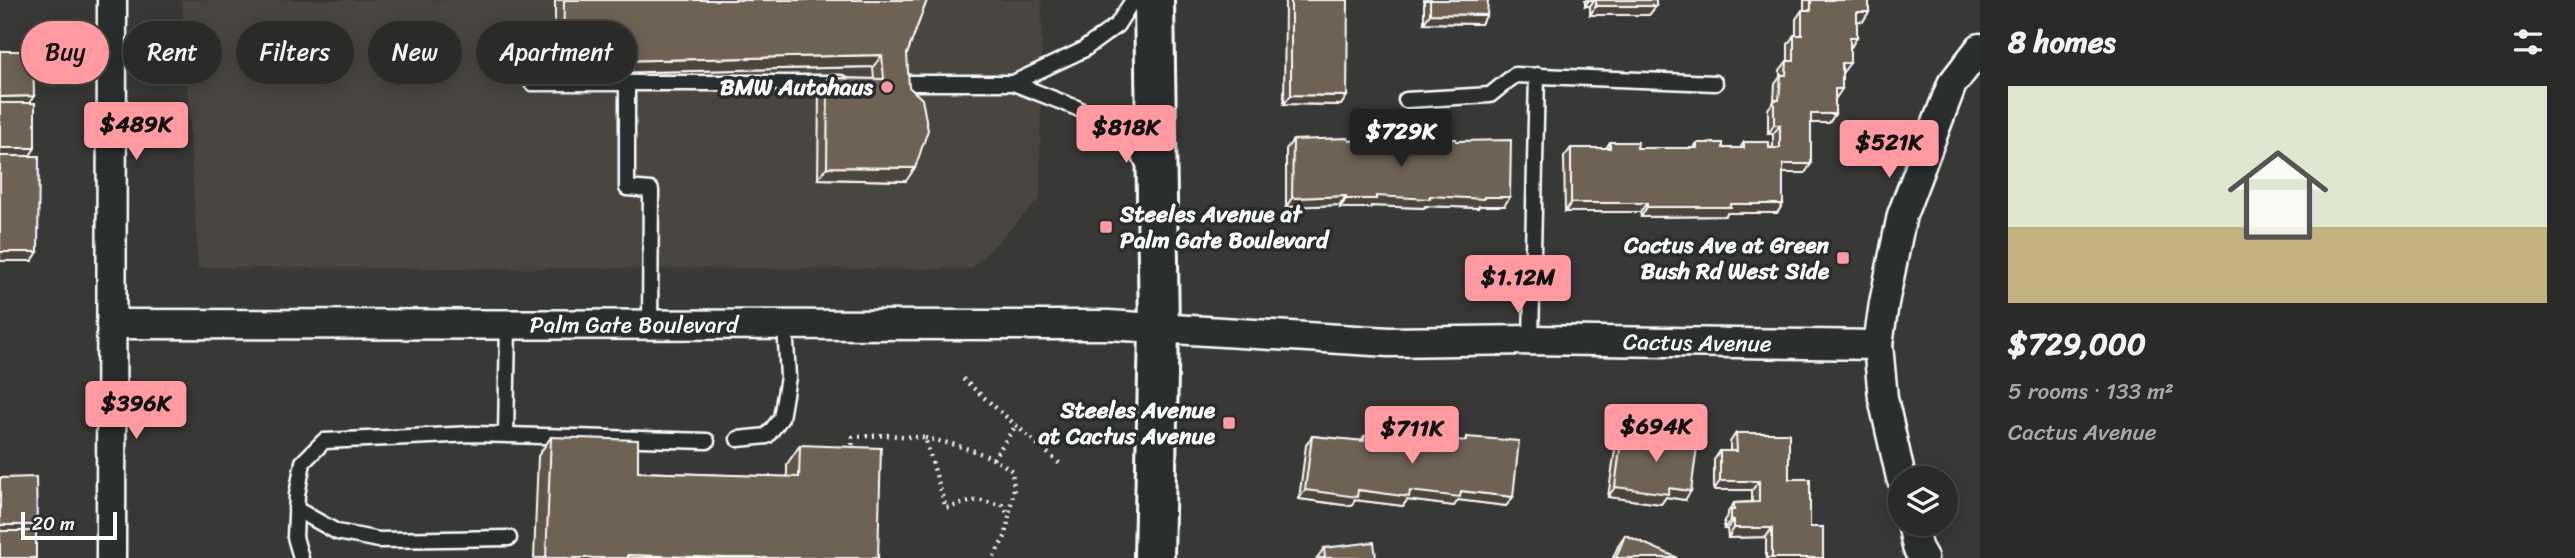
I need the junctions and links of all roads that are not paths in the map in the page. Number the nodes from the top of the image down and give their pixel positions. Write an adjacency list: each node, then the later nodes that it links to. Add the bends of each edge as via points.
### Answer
1 (112, 0): 14 (street)
2 (1133, 0): 9 (lane, via 1117,25 1083,50)
3 (1154, 0): 13 (main road)
4 (1980, 48): 20 (street, via 1952,84 1902,215)
5 (1537, 75): 10 (lane); 12 (lane, via 1515,75 1490,95); 19 (lane)
6 (637, 83): 7 (lane)
7 (860, 83)
8 (899, 83): 9 (lane)
9 (1013, 83): 13 (lane, via 1111,127 1136,151)
10 (1714, 83)
11 (627, 84): 16 (lane, via 627,188 651,190)
12 (1406, 100)
13 (1156, 183): 18 (main road)
14 (111, 324): 15 (street, Palm Gate Boulevard); 28 (street)
15 (508, 324): 16 (street, Palm Gate Boulevard); 21 (lane)
16 (650, 324): 17 (street, Palm Gate Boulevard)
17 (785, 325): 18 (street, Palm Gate Boulevard); 22 (lane, via 788,377 781,418 767,436)
18 (1159, 329): 19 (street, Cactus Avenue, via 1390,342); 30 (main road)
19 (1531, 340): 20 (street, Cactus Avenue)
20 (1878, 345): 24 (street, via 1883,398)
21 (506, 435): 23 (lane); 25 (lane, via 324,441 303,462)
22 (738, 439)
23 (707, 441)
24 (1898, 466)
25 (296, 509): 27 (lane, via 337,532 379,540); 29 (lane, via 295,537)
26 (1915, 536): 31 (street)
27 (509, 538)
28 (111, 558)
29 (301, 558)
30 (1154, 558)
31 (1923, 558)

